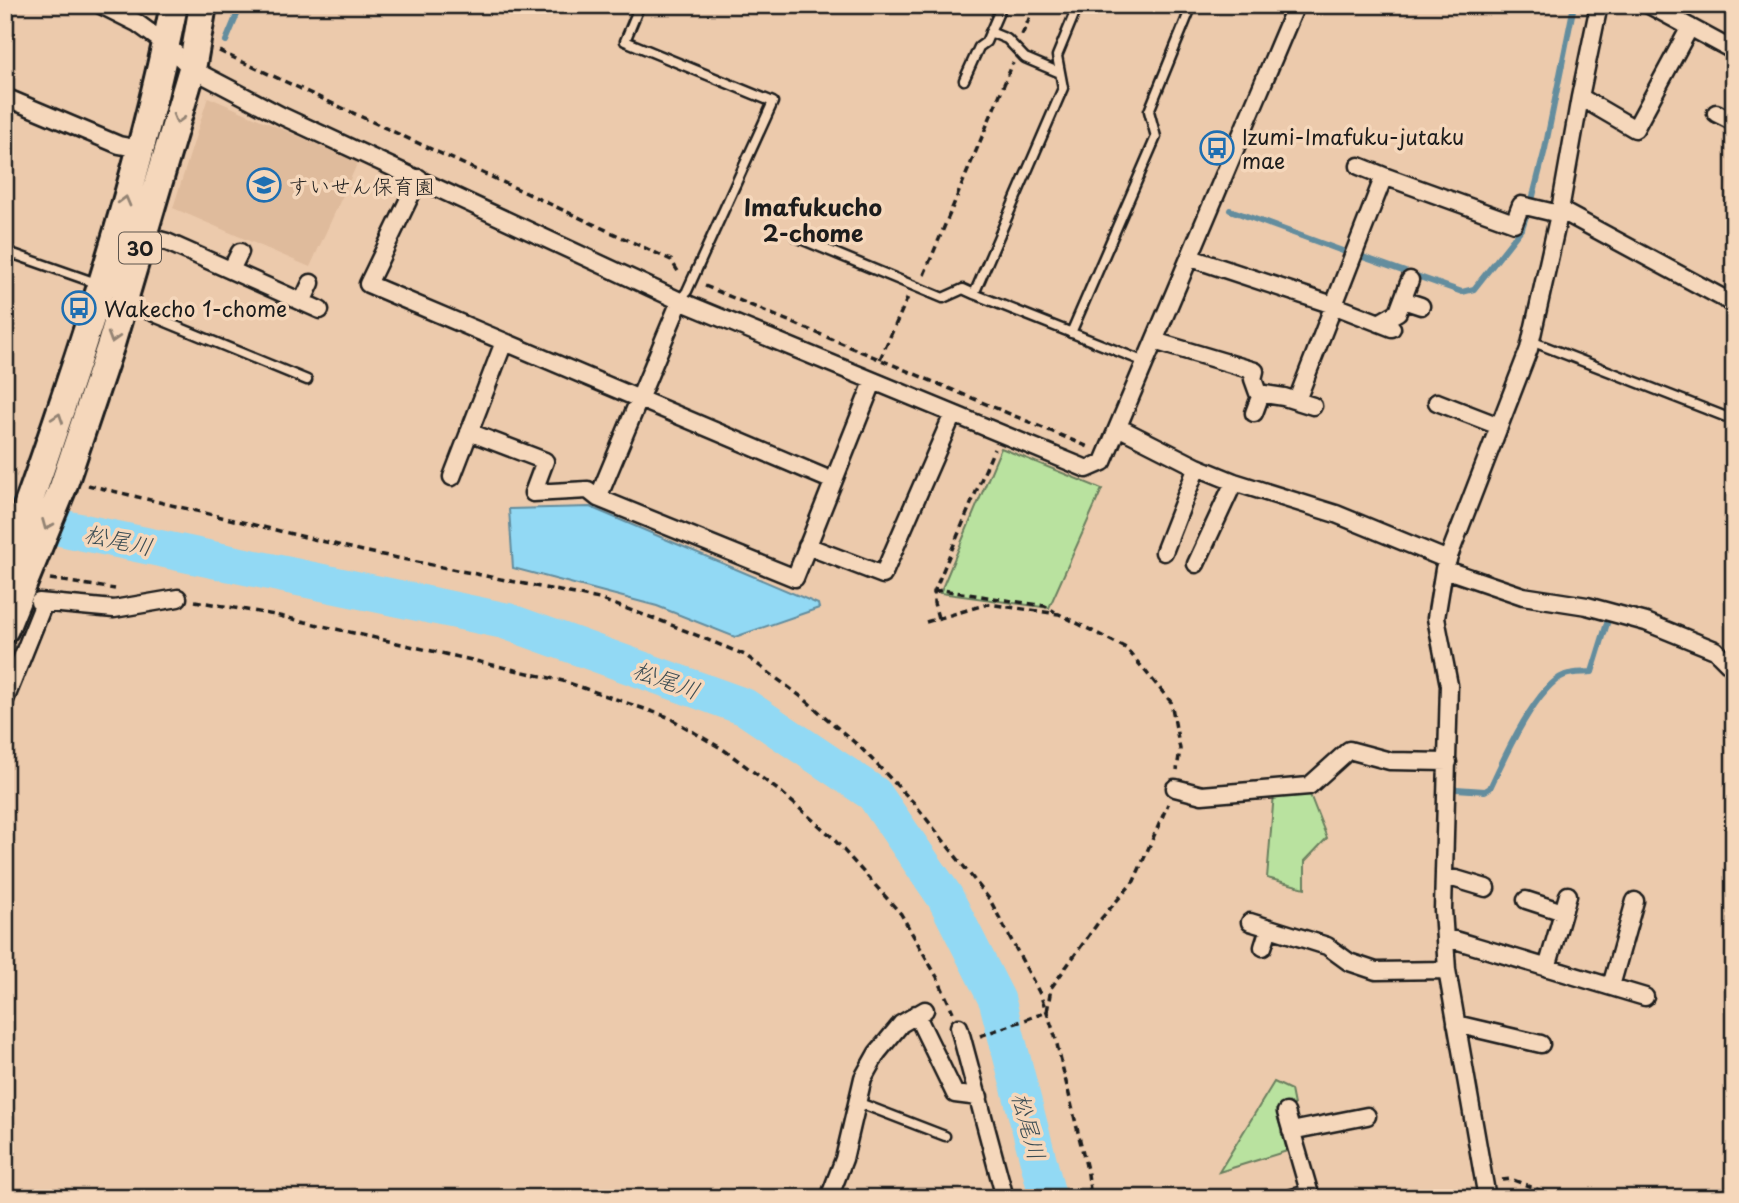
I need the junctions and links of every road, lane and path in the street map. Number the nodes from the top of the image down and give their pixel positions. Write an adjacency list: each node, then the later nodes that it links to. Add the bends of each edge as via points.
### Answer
1 (101, 5): 14 (street)
2 (174, 5): 14 (main road, 30)
3 (203, 5): 18 (main road, 30)
4 (640, 5): 36 (lane, via 625,41 772,102)
5 (1002, 5): 13 (lane)
6 (1035, 5): 16 (path)
7 (1078, 5): 19 (lane, via 1057,55)
8 (1192, 5): 50 (lane, via 1149,111 1156,137)
9 (1296, 5): 34 (street)
10 (1599, 5): 22 (street)
11 (1649, 5): 12 (street)
12 (1690, 27): 17 (street); 22 (street, via 1634,130)
13 (990, 32): 16 (lane); 20 (lane)
14 (167, 44): 18 (street); 25 (main road, 30)
15 (210, 47): 36 (path, via 671,260 681,276)
16 (1016, 48): 19 (lane, via 1025,58); 40 (path, via 923,278)
17 (1734, 51)
18 (192, 69): 28 (street); 30 (main road, 30, one-way to 30)
19 (1058, 72): 41 (lane, via 1063,88)
20 (964, 80)
21 (5, 97): 25 (street, via 119,145)
22 (1580, 97): 29 (street)
23 (1716, 113): 24 (street)
24 (1734, 122)
25 (140, 149): 39 (main road, 30, one-way to 25)
26 (1359, 166): 27 (street)
27 (1384, 176): 29 (street, via 1514,223 1521,205); 46 (street)
28 (419, 178): 43 (street); 53 (street, via 368,284)
29 (1560, 212): 45 (street); 52 (street)
30 (144, 236): 35 (street); 48 (main road, 30)
31 (796, 237): 40 (lane)
32 (5, 251): 39 (lane)
33 (240, 252): 35 (street)
34 (1191, 258): 46 (street); 51 (street)
35 (231, 270): 44 (street)
36 (692, 280): 43 (lane); 54 (path)
37 (1410, 280): 42 (street)
38 (311, 283): 44 (street)
39 (102, 285): 80 (main road, 30, one-way to 39, via 36,483)
40 (913, 286): 41 (lane, via 943,298 963,289); 54 (path)
41 (974, 294): 50 (lane)
42 (1403, 300): 46 (street, via 1385,325); 47 (street)
43 (680, 301): 57 (street); 59 (street)
44 (302, 302): 49 (street)
45 (1734, 304)
46 (1333, 305): 60 (street)
47 (1421, 306)
48 (122, 308): 56 (lane, via 145,313); 74 (main road, 30, one-way to 74)
49 (320, 310)
50 (1071, 333): 55 (lane)
51 (1154, 341): 55 (street); 58 (street, via 1255,371 1253,379)
52 (1531, 341): 65 (lane); 66 (street)
53 (505, 342): 59 (street); 68 (street)
54 (880, 359): 67 (path, via 1093,449 1105,422)
55 (1145, 362): 67 (street)
56 (306, 380)
57 (873, 382): 64 (street); 72 (street)
58 (1261, 394): 60 (street); 63 (street)
59 (639, 399): 72 (street); 75 (street)
60 (1297, 400): 62 (street)
61 (1437, 402): 66 (street)
62 (1313, 405)
63 (1254, 413)
64 (953, 414): 67 (street, via 1087,470 1103,462); 76 (street, via 883,575)
65 (1734, 420)
66 (1499, 426): 79 (street)
67 (1118, 427): 70 (street)
68 (469, 432): 71 (street); 75 (street, via 545,461 533,493 588,490)
69 (994, 447): 82 (path)
70 (1197, 467): 73 (street); 77 (street)
71 (452, 477)
72 (833, 481): 76 (street)
73 (1234, 482): 78 (street); 79 (street, via 1336,514)
74 (64, 484): 80 (main road, 30, one-way to 80); 110 (path, via 600,599 746,655 861,748 914,803 990,900)
75 (598, 498): 76 (street, via 795,578)
76 (807, 546)
77 (1164, 552)
78 (1196, 564)
79 (1446, 564): 88 (street, via 1523,596 1646,622 1715,650); 90 (street, via 1436,618 1449,685)
80 (18, 566): 81 (path); 87 (main road, 30)
81 (120, 590)
82 (934, 592): 84 (path, via 1045,606); 85 (path)
83 (178, 598): 89 (street, via 114,609 42,603); 112 (path, via 275,615 550,677 668,717 724,750 830,835 901,914 937,977)
84 (1059, 614): 85 (path, via 988,604); 91 (path, via 1126,648 1171,702 1180,749)
85 (938, 618): 86 (path)
86 (926, 622)
87 (5, 629)
88 (1734, 669)
89 (5, 700)
90 (1448, 762): 91 (street, via 1390,761 1349,750 1309,786 1202,794); 92 (street)
91 (1175, 788): 110 (path, via 1134,881 1051,988)
92 (1446, 879): 93 (street); 100 (street)
93 (1486, 888)
94 (1568, 895): 97 (street)
95 (1526, 900): 97 (street)
96 (1635, 901): 101 (street)
97 (1563, 912): 105 (street)
98 (1250, 922): 99 (street)
99 (1269, 928): 103 (street); 104 (street)
100 (1446, 940): 105 (street); 107 (street)
101 (1624, 942): 102 (street); 108 (street)
102 (1641, 946)
103 (1263, 947)
104 (1337, 953): 106 (street); 107 (street, via 1376,971)
105 (1547, 968): 108 (street)
106 (1333, 970)
107 (1447, 970): 111 (street)
108 (1611, 986): 109 (street)
109 (1645, 997)
110 (1046, 1012): 112 (path); 124 (path)
111 (1456, 1024): 113 (street); 120 (street)
112 (961, 1035): 114 (street)
113 (1541, 1044)
114 (979, 1097): 115 (street, via 955,1094 921,1012 901,1024 877,1053 863,1078); 123 (street)
115 (857, 1102): 119 (lane); 122 (street)
116 (1286, 1112): 118 (street)
117 (1367, 1116): 118 (street)
118 (1291, 1131): 121 (street)
119 (945, 1136)
120 (1487, 1191): 126 (path, via 1511,1179)
121 (1310, 1195): 125 (street)
122 (829, 1198)
123 (1005, 1198)
124 (1091, 1198)
125 (1292, 1198)
126 (1559, 1198)

